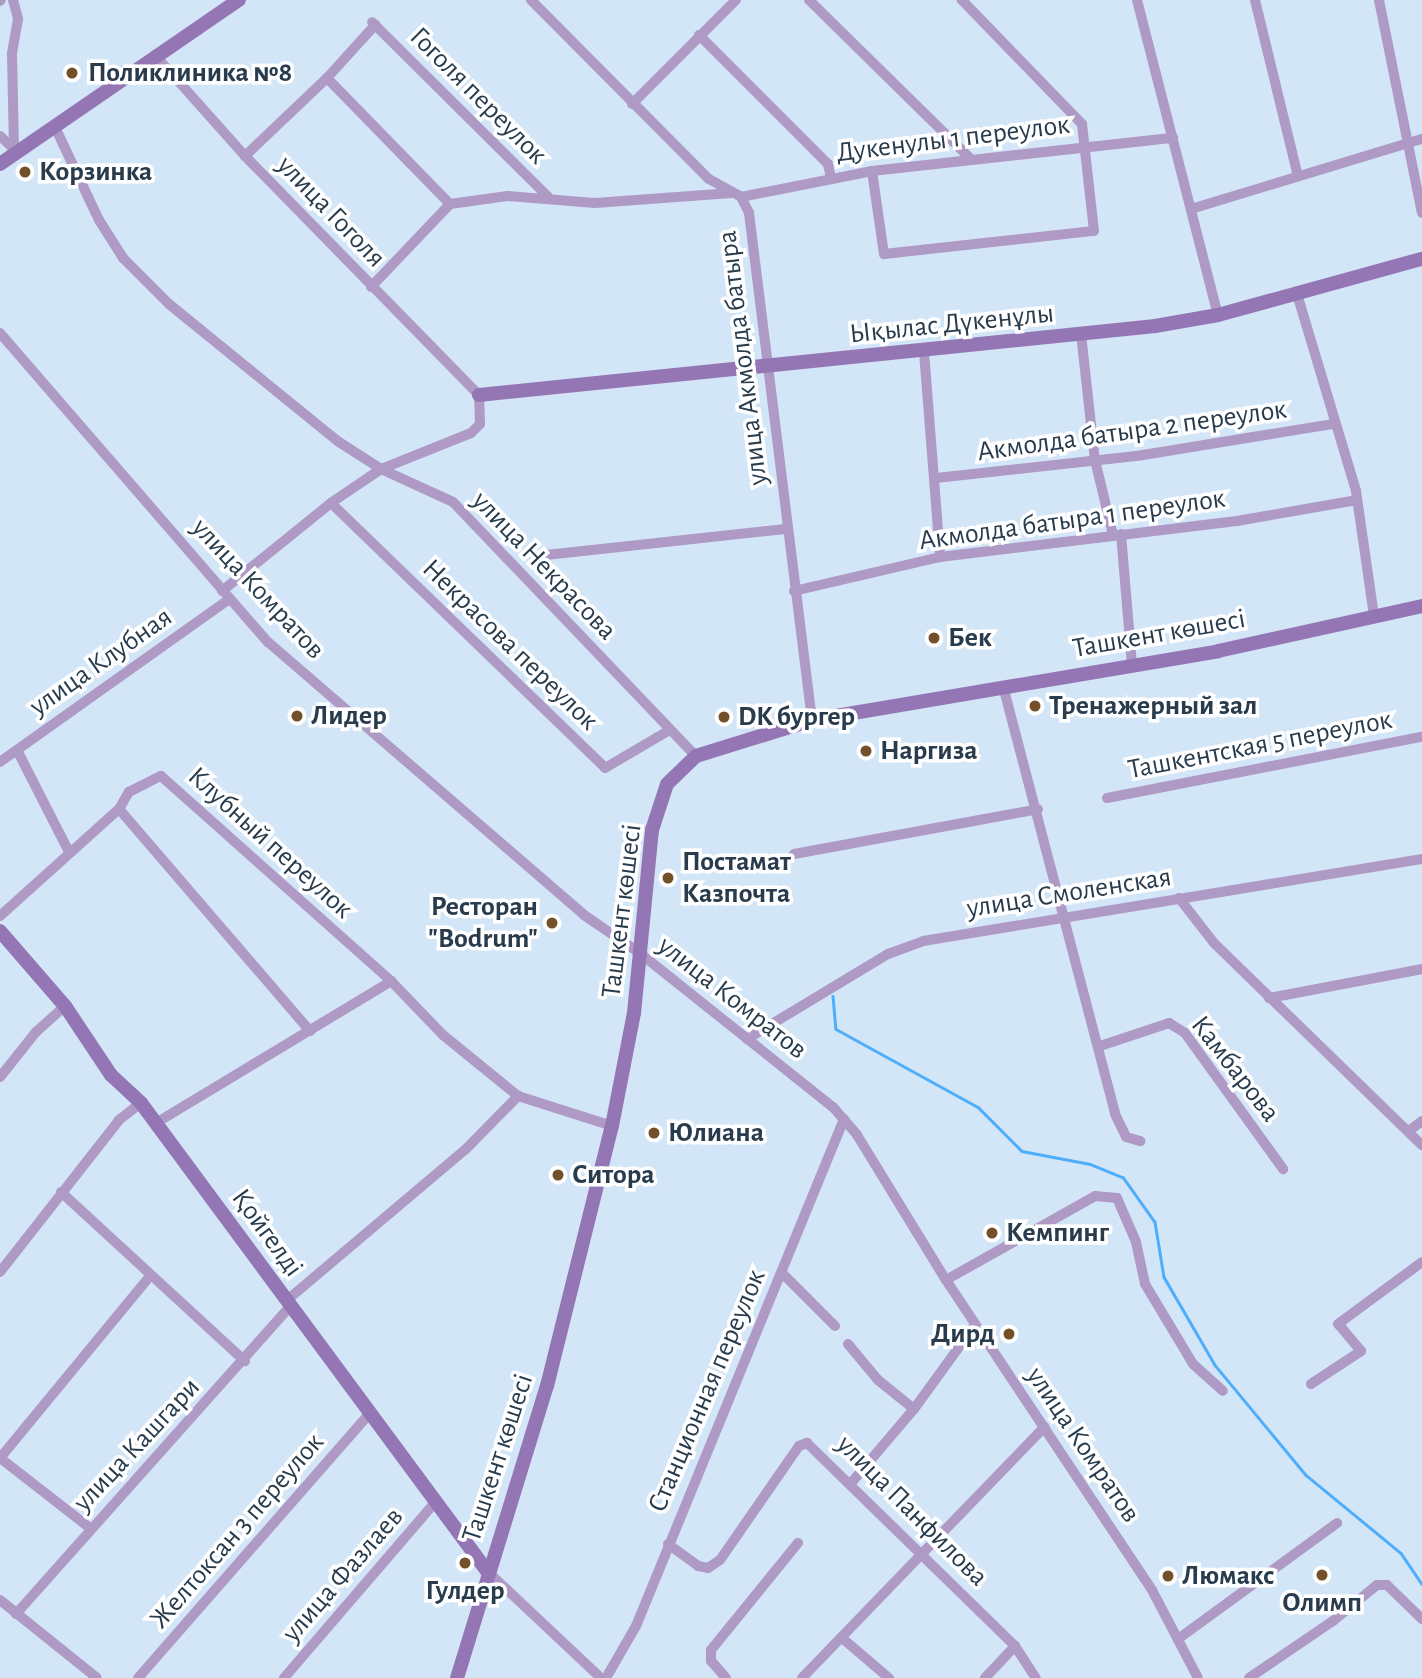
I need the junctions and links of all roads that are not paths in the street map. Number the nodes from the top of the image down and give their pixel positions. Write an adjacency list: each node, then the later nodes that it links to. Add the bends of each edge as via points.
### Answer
1 (13, 0): 20 (street, via 18,19 12,54)
2 (239, 0): 11 (main road)
3 (531, 0): 13 (street, улица Акмолда батыра)
4 (736, 0): 10 (street)
5 (809, 0): 22 (street)
6 (962, 0): 19 (street, via 1083,124)
7 (1137, 0): 16 (street)
8 (1255, 0): 25 (street)
9 (1379, 0): 18 (street)
10 (699, 35): 13 (street); 26 (street, via 828,164)
11 (155, 55): 14 (main road); 21 (street, улица Гоголя)
12 (327, 78): 21 (street, Гоголя переулок); 28 (street, Гоголя переулок, via 374,24); 29 (street)
13 (632, 104): 27 (street, улица Акмолда батыра, via 709,179)
14 (55, 127): 20 (main road); 43 (street, улица Некрасова, via 99,220 123,258 169,304 270,387)
15 (0, 136): 20 (street)
16 (1173, 138): 19 (street, Дукенулы 1 переулок); 30 (street)
17 (1422, 139): 18 (street)
18 (1407, 143): 25 (street); 31 (street)
19 (1086, 145): 22 (street, Дукенулы 1 переулок); 24 (street, via 1094,231 884,254)
20 (16, 150): 23 (main road)
21 (245, 156): 33 (street, улица Гоголя)
22 (970, 158): 24 (street, Дукенулы 1 переулок)
23 (0, 164)
24 (872, 171): 26 (street, Дукенулы 1 переулок)
25 (1297, 176): 30 (street)
26 (831, 178): 27 (street, Дукенулы 1 переулок)
27 (736, 195): 28 (street, Гоголя переулок, via 594,203); 39 (street, улица Акмолда батыра, via 749,213)
28 (550, 199): 29 (street, Гоголя переулок, via 507,196)
29 (450, 204): 33 (street)
30 (1191, 209): 35 (street)
31 (1422, 213)
32 (1422, 259): 34 (main road, Ықылас Дүкенұлы)
33 (371, 287): 40 (street, улица Гоголя)
34 (1297, 294): 35 (main road, Ықылас Дүкенұлы); 41 (street)
35 (1218, 315): 37 (main road, Ықылас Дүкенұлы)
36 (0, 333): 52 (street, улица Комратов)
37 (1081, 334): 38 (main road, Ықылас Дүкенұлы); 42 (street)
38 (924, 352): 39 (main road, Ықылас Дүкенұлы); 44 (street)
39 (768, 368): 40 (main road, Ықылас Дүкенұлы); 47 (street, улица Акмолда батыра)
40 (479, 396): 43 (street, улица Клубная, via 480,424 471,433)
41 (1334, 424): 42 (street, Акмолда батыра 2 переулок, via 1286,435); 45 (street)
42 (1095, 460): 44 (street, Акмолда батыра 2 переулок); 48 (street)
43 (381, 470): 46 (street, улица Клубная); 58 (street, улица Некрасова, via 453,502)
44 (936, 478): 50 (street)
45 (1357, 500): 48 (street, Акмолда батыра 1 переулок); 54 (street)
46 (331, 503): 52 (street, улица Клубная); 58 (street, Некрасова переулок, via 604,768)
47 (786, 529): 49 (street); 51 (street, улица Акмолда батыра)
48 (1117, 535): 50 (street, Акмолда батыра 1 переулок); 55 (street)
49 (546, 555)
50 (940, 556): 51 (street, Акмолда батыра 1 переулок)
51 (794, 591): 57 (street, улица Акмолда батыра)
52 (226, 595): 60 (street, улица Клубная); 73 (street, улица Комратов, via 268,642 581,913)
53 (1422, 606): 54 (main road, Ташкент көшесі)
54 (1374, 616): 55 (main road, Ташкент көшесі)
55 (1132, 666): 56 (main road, Ташкент көшесі)
56 (1003, 686): 57 (main road, Ташкент көшесі); 65 (street)
57 (812, 719): 61 (main road, Ташкент көшесі)
58 (668, 731): 61 (street, улица Некрасова)
59 (1422, 737): 63 (street, Ташкентская 5 переулок)
60 (17, 750): 62 (street, улица Клубная); 66 (street)
61 (696, 756): 73 (main road, Ташкент көшесі, via 667,784 652,830)
62 (0, 762)
63 (1107, 798)
64 (119, 809): 66 (street, Клубный переулок); 75 (street, Клубный переулок, via 129,792 161,776); 78 (street)
65 (1038, 809): 67 (street); 71 (street)
66 (69, 852): 70 (street, Клубный переулок)
67 (794, 854)
68 (1422, 859): 69 (street, улица Смоленская)
69 (1179, 898): 71 (street, улица Смоленская); 76 (street, via 1214,943)
70 (0, 916)
71 (1061, 917): 79 (street, улица Смоленская, via 911,945 888,954); 80 (street, via 1080,994)
72 (0, 931): 77 (main road, Қойгелді)
73 (641, 954): 79 (street, улица Комратов); 87 (main road, Ташкент көшесі)
74 (1422, 969): 76 (street)
75 (391, 981): 78 (street); 82 (street, Клубный переулок, via 443,1035)
76 (1269, 998): 88 (street)
77 (65, 1006): 81 (street, via 36,1032); 83 (main road, Қойгелді, via 111,1075)
78 (310, 1031): 86 (street)
79 (747, 1038): 84 (street, улица Комратов)
80 (1100, 1046): 89 (street, via 1120,1128 1126,1137); 91 (street, Камбарова, via 1169,1023 1185,1033)
81 (0, 1077)
82 (518, 1096): 87 (street, Клубный переулок); 98 (street, улица Кашгари, via 465,1150)
83 (141, 1103): 86 (main road, Қойгелді); 92 (street, via 119,1120)
84 (844, 1119): 95 (street, Станционная переулок); 97 (street, улица Комратов)
85 (1422, 1121): 88 (street)
86 (156, 1124): 98 (main road, Қойгелді)
87 (612, 1126): 116 (main road, Ташкент көшесі, via 547,1386)
88 (1410, 1130): 90 (street)
89 (1140, 1141)
90 (1422, 1145)
91 (1283, 1169)
92 (61, 1192): 94 (street); 96 (street)
93 (1422, 1262): 103 (street, via 1338,1324 1361,1351)
94 (0, 1272)
95 (782, 1273): 100 (street); 114 (street, Станционная переулок, via 756,1324)
96 (151, 1275): 102 (street); 108 (street)
97 (946, 1280): 99 (street, улица Комратов); 104 (street, via 1095,1196 1117,1198 1136,1242 1145,1284 1193,1364)
98 (288, 1304): 102 (street, улица Кашгари); 106 (main road, Қойгелді)
99 (975, 1325): 105 (street); 107 (street, улица Комратов)
100 (835, 1326)
101 (848, 1344): 105 (street, via 878,1380)
102 (246, 1361): 112 (street, улица Кашгари)
103 (1311, 1384)
104 (1223, 1391)
105 (914, 1409): 109 (street)
106 (370, 1413): 110 (main road, Қойгелді); 124 (street, Желтоксан 3 переулок)
107 (1044, 1427): 115 (street); 121 (street, улица Комратов, via 1152,1590)
108 (0, 1458): 112 (street)
109 (852, 1482): 114 (street, улица Панфилова, via 815,1446 799,1446 720,1560 708,1568 698,1566); 115 (street, улица Панфилова)
110 (436, 1501): 116 (main road, Қойгелді); 125 (street, улица Фазлаев)
111 (1336, 1523): 121 (street)
112 (90, 1528): 118 (street, улица Кашгари)
113 (798, 1543): 128 (street, via 711,1650 712,1661)
114 (668, 1544): 127 (street, Станционная переулок, via 636,1626)
115 (924, 1554): 120 (street); 122 (street, улица Панфилова)
116 (487, 1571): 126 (main road, Ташкент көшесі); 127 (street)
117 (2, 1607): 118 (street)
118 (16, 1614): 123 (street)
119 (1422, 1619): 134 (street, via 1387,1585 1377,1585)
120 (842, 1638): 129 (street); 130 (street)
121 (1178, 1639): 133 (street, улица Комратов)
122 (1014, 1646): 131 (street); 132 (street, улица Панфилова)
123 (97, 1678)
124 (138, 1678)
125 (284, 1678)
126 (457, 1678)
127 (604, 1678)
128 (726, 1678)
129 (802, 1678)
130 (889, 1678)
131 (985, 1678)
132 (1036, 1678)
133 (1198, 1678)
134 (1249, 1678)

